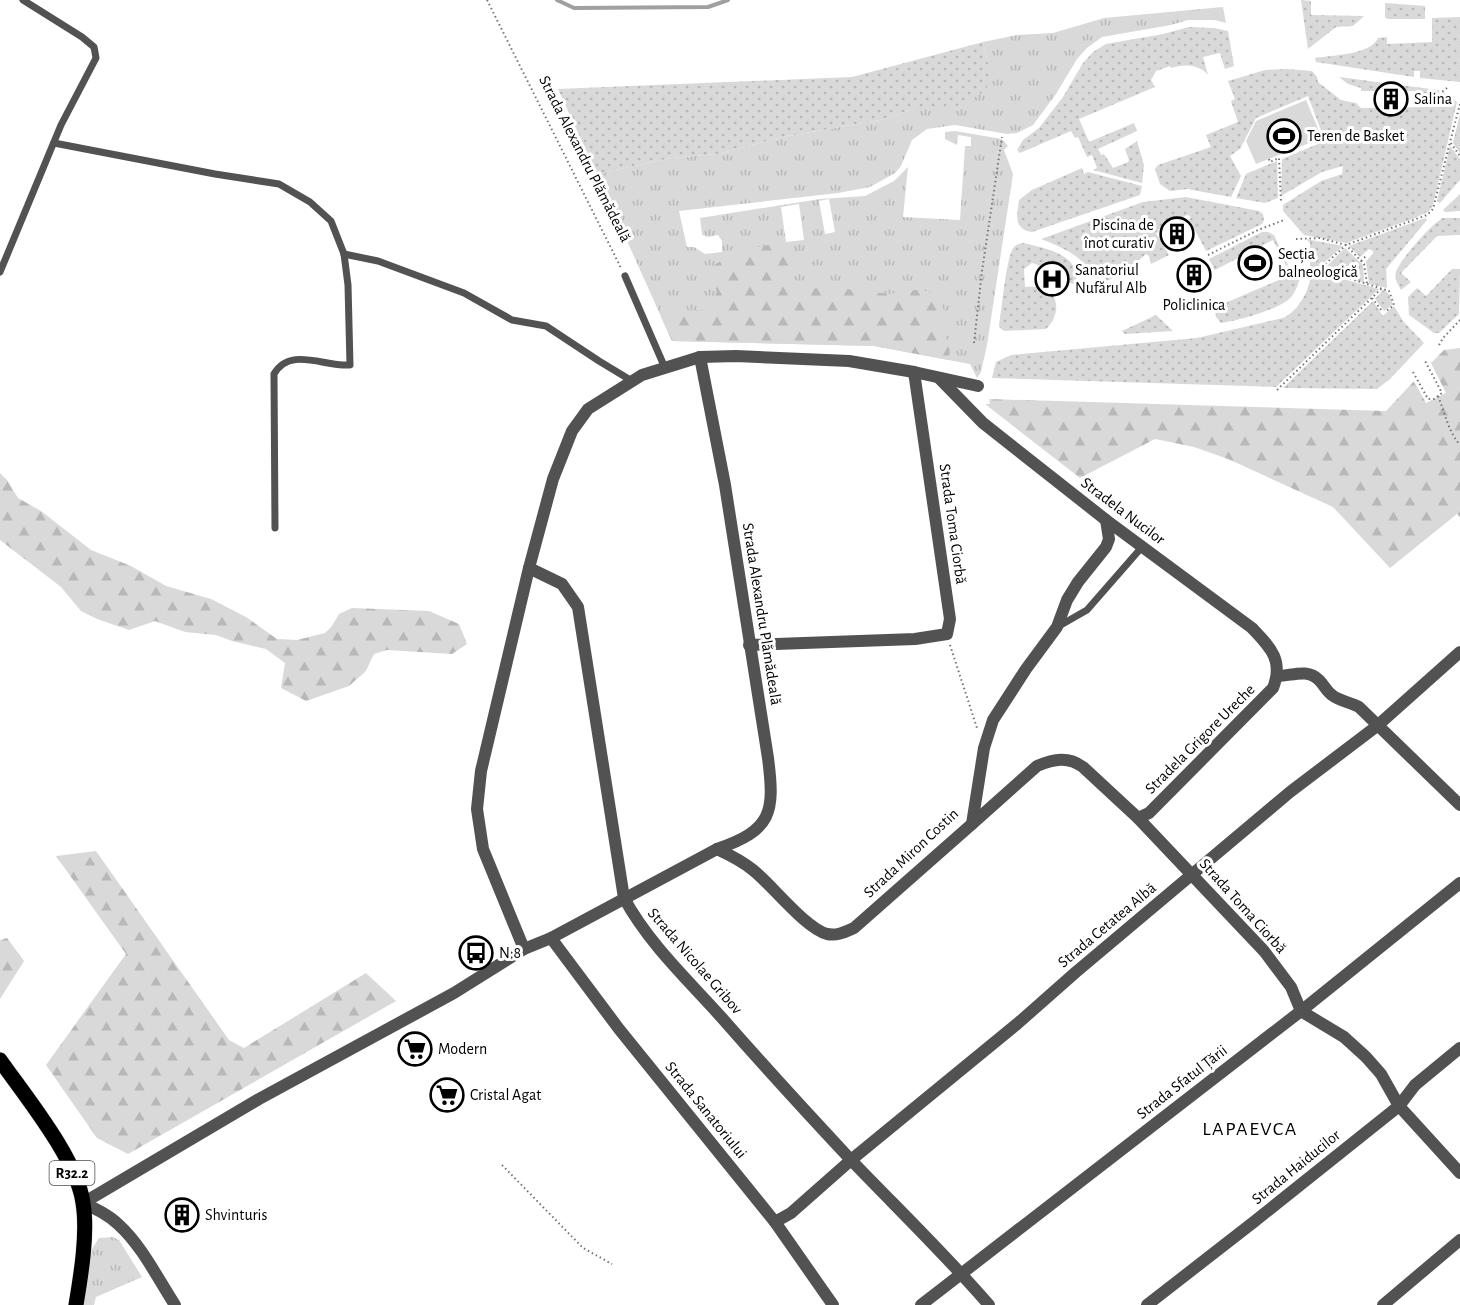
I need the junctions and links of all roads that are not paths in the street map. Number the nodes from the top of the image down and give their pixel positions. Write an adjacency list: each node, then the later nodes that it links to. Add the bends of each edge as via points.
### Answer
1 (23, 0): 2 (lane, via 94,47 96,58)
2 (54, 143): 3 (lane, via 279,184 310,202 331,221); 4 (lane)
3 (344, 254): 10 (lane, via 378,261 464,293 512,320 546,326); 13 (lane, via 350,365 289,359 279,364 274,374)
4 (0, 272)
5 (625, 276): 7 (lane)
6 (700, 357): 7 (street); 8 (street, via 849,361); 17 (street, Strada Alexandru Plămădeală, via 725,485)
7 (665, 368): 10 (street)
8 (914, 372): 9 (street); 17 (street, Strada Toma Ciorbă, via 950,619 947,634 915,639)
9 (938, 377): 11 (street); 12 (street, Stradela Nucilor, via 983,423)
10 (632, 381): 15 (street, via 588,409 572,431 553,479)
11 (978, 386)
12 (1106, 520): 14 (street, Stradela Nucilor); 16 (street, Strada Miron Costin, via 1106,547 1078,582)
13 (275, 528)
14 (1142, 547): 16 (lane, via 1087,610); 19 (street, Stradela Nucilor, via 1252,628 1275,657)
15 (529, 568): 27 (street, Strada Nicolae Gribov, via 561,584 578,607); 29 (street, via 481,771 477,809 483,849)
16 (1057, 627): 23 (street, Strada Miron Costin, via 993,720 984,748)
17 (749, 645): 24 (street, Strada Alexandru Plămădeală, via 772,791 768,814 757,830)
18 (1460, 652): 20 (street, Strada Cetatea Albă)
19 (1278, 676): 20 (street, via 1309,674 1330,695 1359,707); 22 (street, Stradela Grigore Ureche, via 1261,702 1149,813)
20 (1377, 726): 21 (street); 25 (street, Strada Cetatea Albă)
21 (1460, 805)
22 (1138, 818): 23 (street, Strada Toma Ciorbă, via 1083,767 1063,759 1037,766); 25 (street, Strada Toma Ciorbă)
23 (972, 824): 24 (street, Strada Miron Costin, via 854,928 834,935 818,929 754,871)
24 (717, 849): 27 (street, Strada Alexandru Plămădeală)
25 (1192, 874): 30 (street, Strada Toma Ciorbă, via 1264,951 1291,987); 34 (street, Strada Cetatea Albă)
26 (1460, 883): 30 (street, Strada Sfatul Țării)
27 (624, 898): 28 (street, Strada Alexandru Plămădeală); 34 (street, Strada Nicolae Gribov, via 648,936)
28 (551, 938): 29 (street, Strada Alexandru Plămădeală); 37 (street, Strada Sanatoriului)
29 (524, 949): 36 (street, Strada Alexandru Plămădeală, via 454,993)
30 (1302, 1011): 33 (street, via 1344,1037 1366,1057); 39 (street, Strada Sfatul Țării)
31 (1460, 1048): 33 (street, Strada Haiducilor, via 1415,1085)
32 (0, 1060): 36 (main road, R32.2, via 52,1134)
33 (1399, 1106): 35 (street); 45 (street, Strada Haiducilor)
34 (851, 1160): 37 (street, Strada Cetatea Albă, via 791,1213); 39 (street, Strada Nicolae Gribov)
35 (1460, 1173)
36 (83, 1203): 40 (main road, R32.2); 41 (street, via 120,1225)
37 (775, 1222): 42 (street, Strada Sanatoriului)
38 (1460, 1240): 46 (street)
39 (961, 1273): 43 (street, Strada Sfatul Țării); 44 (street, Strada Nicolae Gribov)
40 (76, 1305)
41 (175, 1305)
42 (833, 1305)
43 (921, 1305)
44 (989, 1305)
45 (1147, 1305)
46 (1383, 1305)

